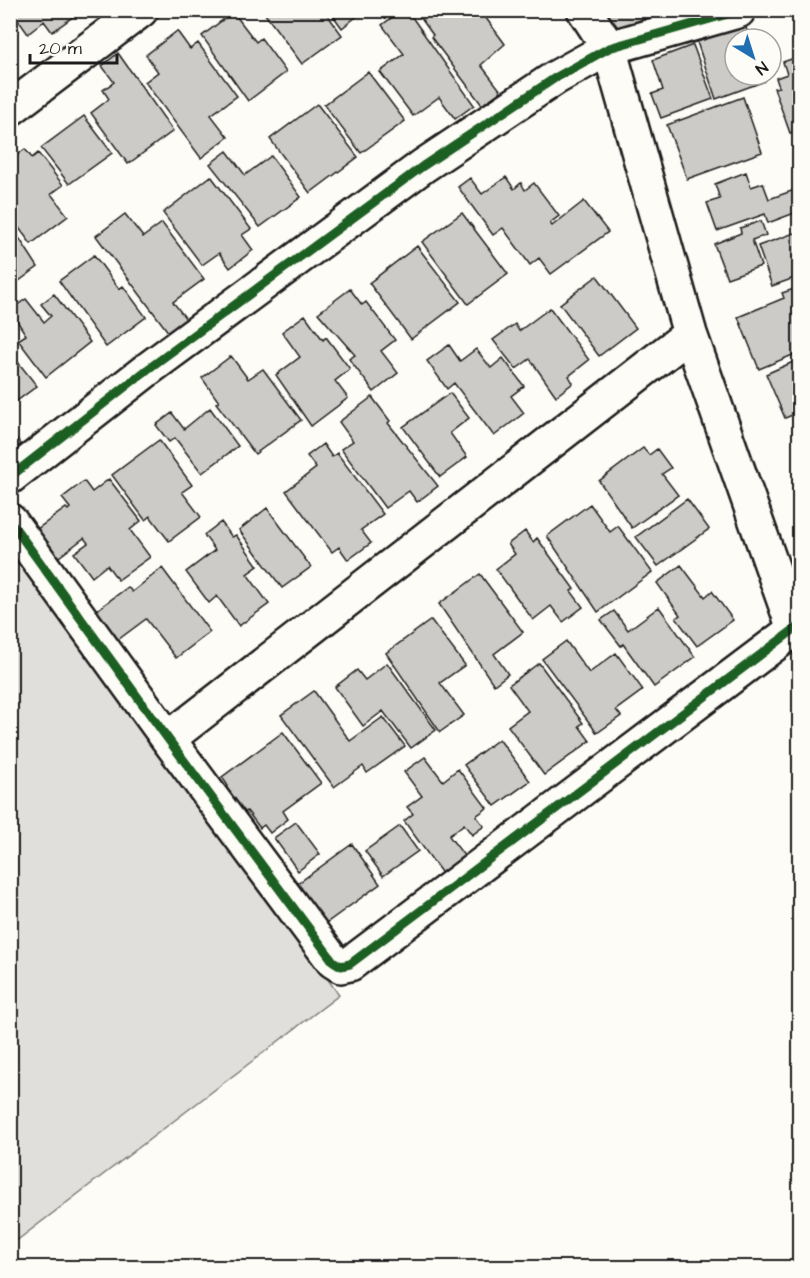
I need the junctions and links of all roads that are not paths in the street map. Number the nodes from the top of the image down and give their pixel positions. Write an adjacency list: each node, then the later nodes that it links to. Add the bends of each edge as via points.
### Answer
1 (141, 10): 5 (street)
2 (584, 10): 4 (street)
3 (738, 11): 4 (street)
4 (609, 48): 6 (street); 7 (street, via 555,78 423,166 148,369)
5 (10, 109)
6 (690, 334): 9 (street); 10 (street)
7 (10, 477)
8 (10, 521): 10 (street)
9 (797, 627): 10 (street, via 346,966 333,961)
10 (168, 740)

